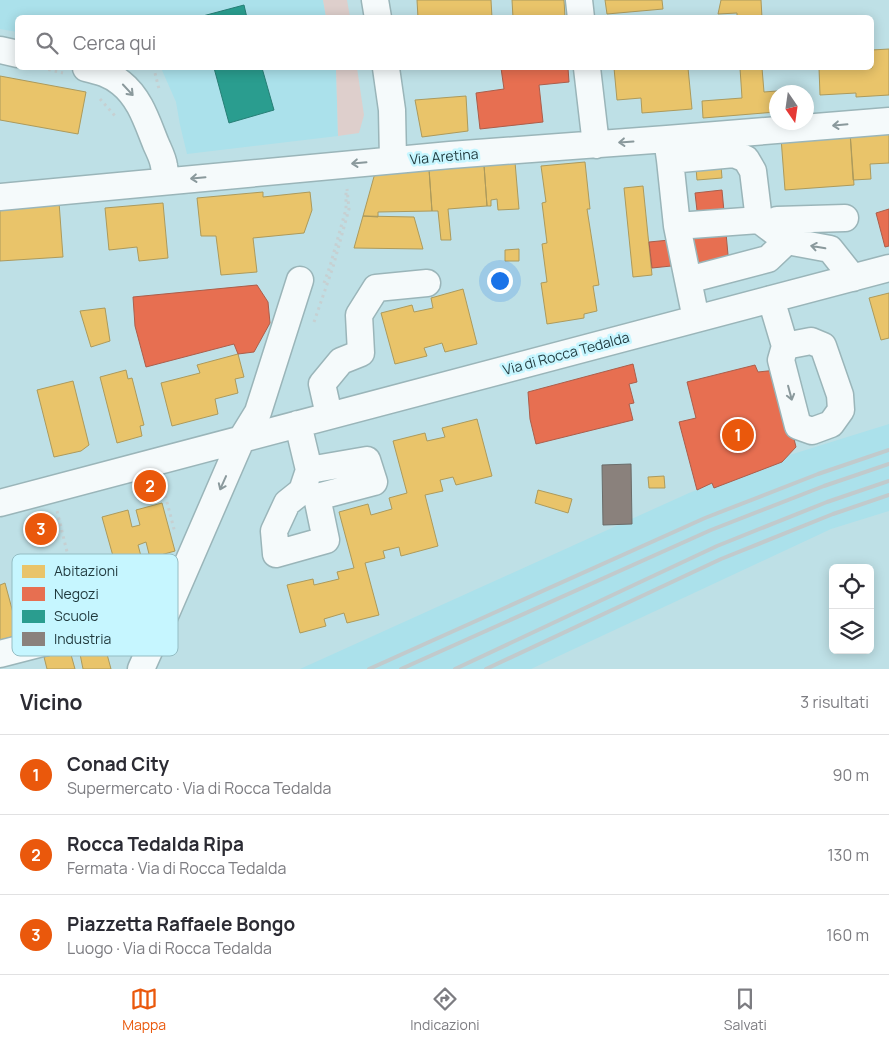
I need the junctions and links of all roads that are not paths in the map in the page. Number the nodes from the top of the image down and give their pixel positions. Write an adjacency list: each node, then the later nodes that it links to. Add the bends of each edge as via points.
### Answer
1 (375, 0): 3 (street)
2 (579, 0): 4 (street)
3 (378, 15)
4 (581, 15)
5 (0, 50): 6 (street)
6 (15, 53)
7 (386, 70): 13 (street, via 393,116)
8 (587, 70): 11 (street)
9 (77, 71): 14 (street, one-way to 14, via 101,72 132,94 148,123 164,164)
10 (889, 121): 12 (street, Via Aretina, one-way to 12)
11 (596, 145): 12 (street, Via Aretina, one-way to 11); 13 (street, Via Aretina)
12 (668, 150): 17 (street); 18 (street, via 734,154 746,159)
13 (393, 160): 14 (street, Via Aretina, one-way to 14)
14 (166, 181): 15 (street, Via Aretina)
15 (0, 196)
16 (844, 218): 18 (street, via 777,220)
17 (677, 226): 18 (street); 22 (street)
18 (771, 229): 20 (street, one-way to 18, via 830,249); 22 (street, via 768,259)
19 (889, 268): 20 (street, Via di Rocca Tedalda)
20 (853, 278): 24 (street, Via di Rocca Tedalda)
21 (300, 280): 29 (street, via 258,412)
22 (688, 280): 25 (street)
23 (427, 283): 27 (street, via 376,288 359,315 361,353 341,361 322,384)
24 (771, 299): 25 (street, Via di Rocca Tedalda); 26 (street)
25 (696, 319): 27 (street, Via di Rocca Tedalda)
26 (785, 346)
27 (329, 416): 28 (street, Via di Rocca Tedalda)
28 (298, 424): 29 (street, Via di Rocca Tedalda); 30 (street)
29 (242, 438): 31 (street, Via di Rocca Tedalda); 32 (street, one-way to 32)
30 (309, 486)
31 (0, 503)
32 (178, 586)
33 (147, 656): 34 (street)
34 (141, 669)

